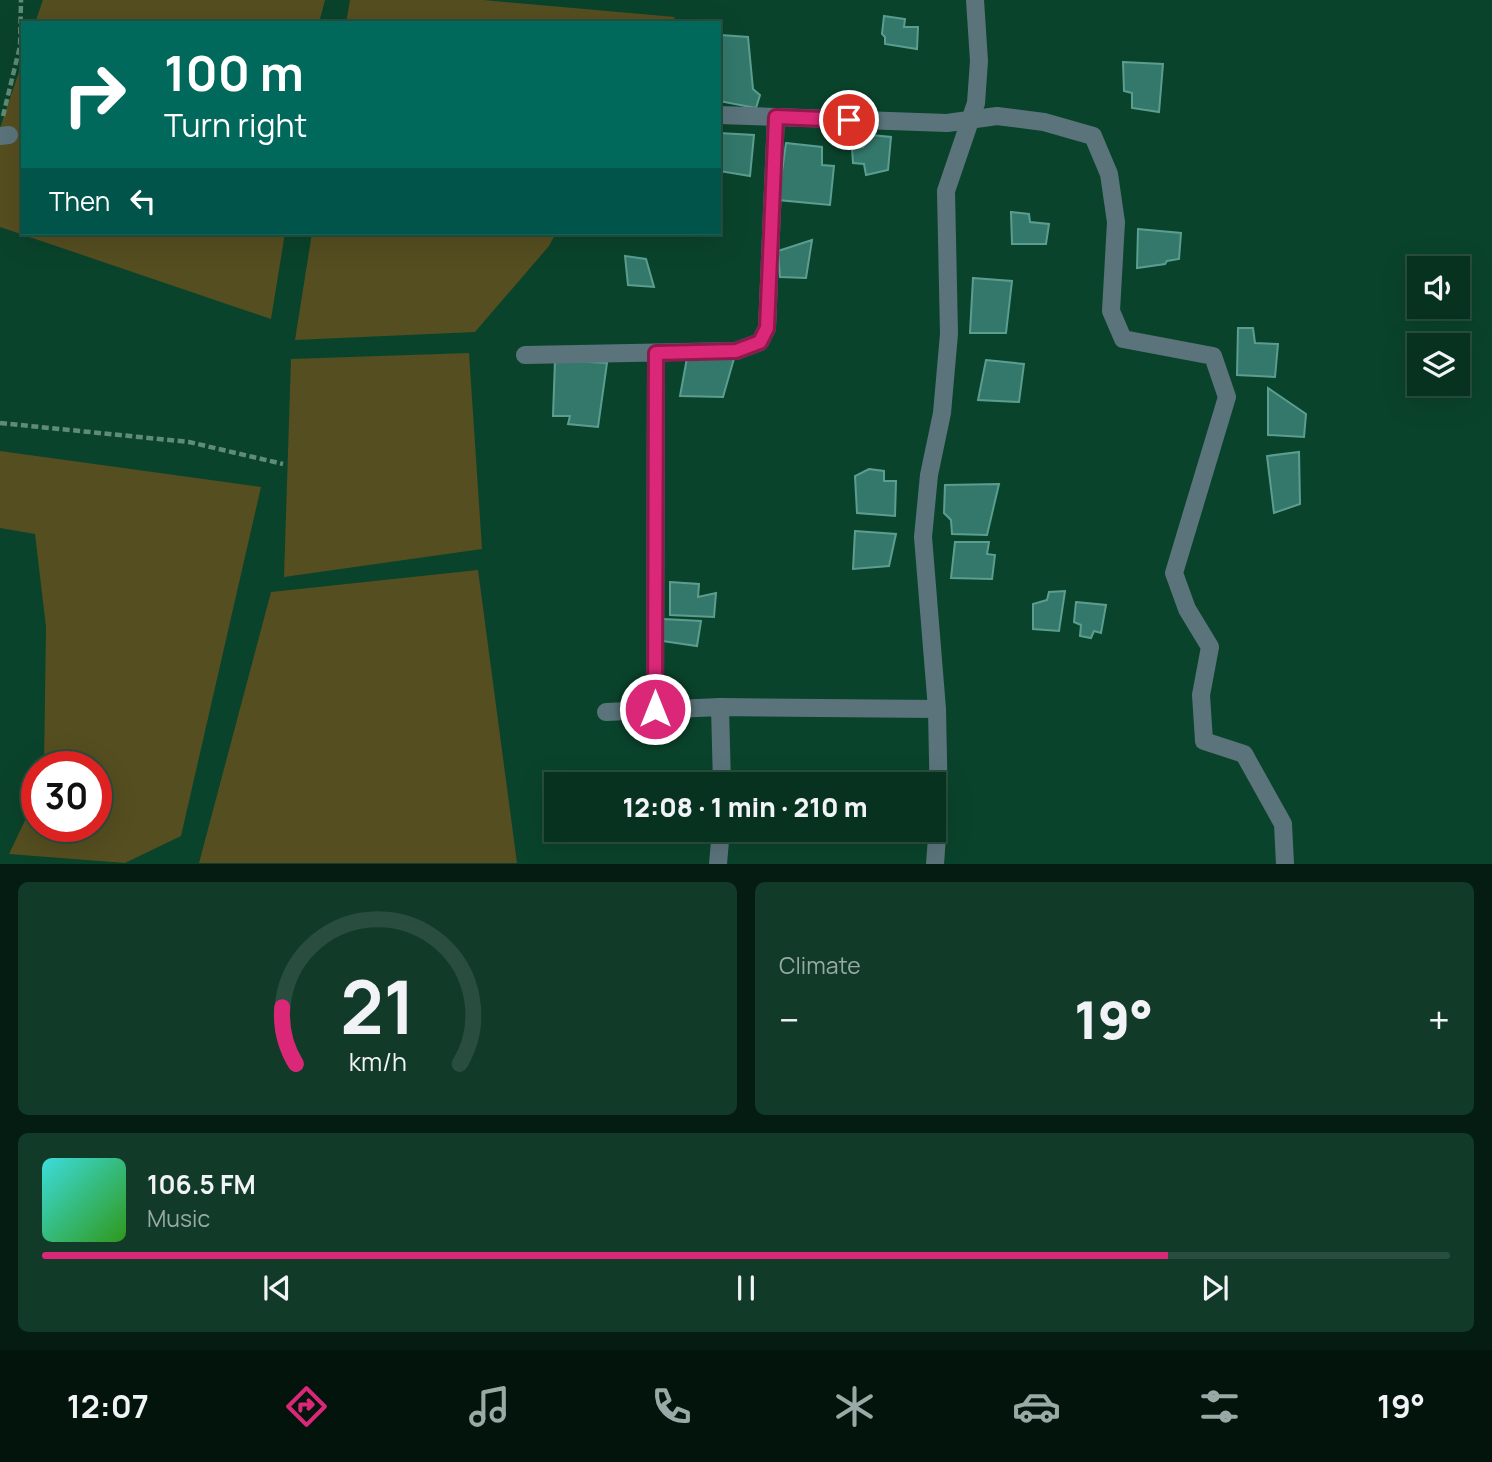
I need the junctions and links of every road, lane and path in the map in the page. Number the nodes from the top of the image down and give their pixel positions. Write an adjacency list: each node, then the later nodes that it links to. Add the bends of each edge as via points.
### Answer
1 (21, 0): 6 (path, via 20,46)
2 (975, 0): 5 (street, via 979,61)
3 (721, 115): 4 (street)
4 (776, 117): 5 (street); 7 (street, via 767,328 760,342 736,351)
5 (972, 120): 13 (street, via 946,191 949,334 923,537); 19 (street, via 997,116 1044,121 1093,136 1111,186 1116,222 1111,311 1123,339 1213,356 1227,397 1174,573 1187,609 1210,647 1201,695 1204,740 1244,754 1283,824)
6 (4, 130)
7 (656, 353): 8 (street); 12 (street)
8 (525, 355)
9 (0, 423): 10 (path, via 189,442)
10 (283, 464)
11 (720, 707): 12 (street); 13 (street); 15 (street)
12 (655, 709): 14 (street)
13 (937, 709): 18 (street)
14 (606, 712)
15 (722, 772)
16 (720, 842): 17 (street)
17 (718, 863)
18 (935, 863)
19 (1285, 863)

